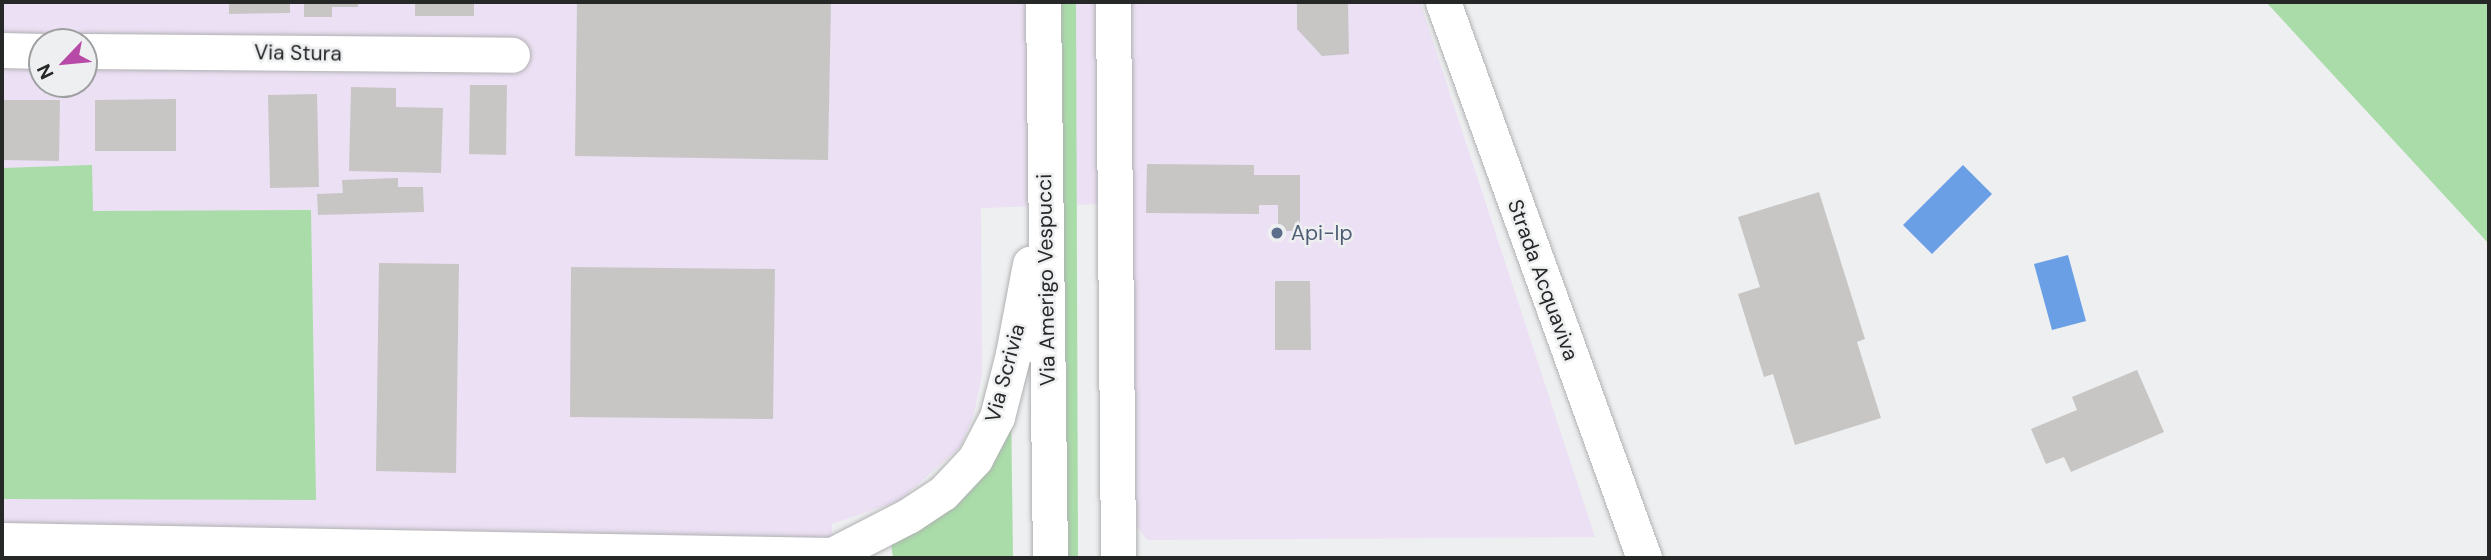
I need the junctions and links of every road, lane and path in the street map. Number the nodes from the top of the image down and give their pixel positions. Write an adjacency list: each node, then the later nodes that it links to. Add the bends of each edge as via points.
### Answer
1 (1043, 2): 8 (street, Via Amerigo Vespucci)
2 (1113, 2): 15 (street)
3 (1443, 2): 16 (street, Strada Acquaviva)
4 (2, 50): 5 (street)
5 (28, 51)
6 (98, 51): 7 (street, Via Stura)
7 (512, 55)
8 (1043, 195): 13 (street, Via Scrivia, via 997,417 975,458 943,493); 14 (street, Via Amerigo Vespucci)
9 (2, 540): 10 (street, Via Scrivia)
10 (85, 550): 11 (street, Via Scrivia)
11 (357, 552): 12 (street, Via Scrivia)
12 (735, 555): 13 (street, Via Scrivia)
13 (837, 556)
14 (1050, 558)
15 (1118, 558)
16 (1644, 558)

